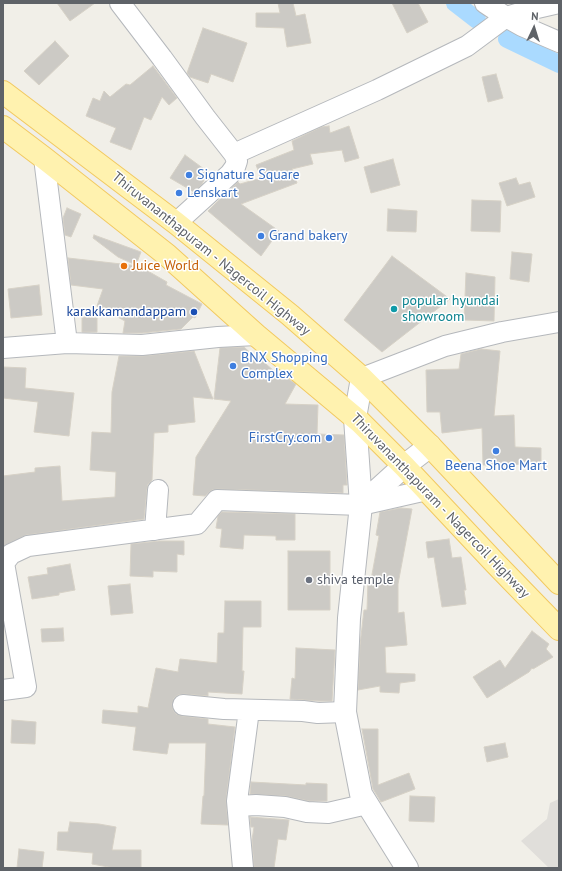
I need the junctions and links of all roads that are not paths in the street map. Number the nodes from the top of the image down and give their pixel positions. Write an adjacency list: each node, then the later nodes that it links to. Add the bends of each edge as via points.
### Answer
1 (120, 3): 8 (street)
2 (485, 3): 4 (street)
3 (559, 3): 4 (street, via 533,9)
4 (505, 10): 5 (street, via 522,26); 8 (street, via 467,46 377,90)
5 (559, 42)
6 (3, 92): 10 (main road, Thiruvananthapuram - Nagercoil Highway)
7 (3, 127): 9 (main road, Thiruvananthapuram - Nagercoil Highway)
8 (234, 154): 10 (street, via 237,161 230,174)
9 (44, 158): 12 (main road, Thiruvananthapuram - Nagercoil Highway, via 167,255); 13 (street)
10 (176, 223): 15 (main road, Thiruvananthapuram - Nagercoil Highway, via 290,315)
11 (559, 322): 15 (street, via 445,346)
12 (256, 335): 13 (street, via 218,336 142,345); 16 (main road, Thiruvananthapuram - Nagercoil Highway)
13 (66, 343): 14 (street)
14 (3, 348)
15 (362, 378): 16 (street); 17 (main road, Thiruvananthapuram - Nagercoil Highway)
16 (356, 418): 18 (main road, Thiruvananthapuram - Nagercoil Highway); 21 (street)
17 (430, 446): 18 (street); 23 (main road, Thiruvananthapuram - Nagercoil Highway)
18 (404, 466): 20 (main road, Thiruvananthapuram - Nagercoil Highway); 21 (street)
19 (158, 490): 22 (street)
20 (427, 490): 21 (street); 24 (main road, Thiruvananthapuram - Nagercoil Highway)
21 (361, 505): 22 (street, via 217,500 197,524); 28 (street, via 349,618)
22 (155, 530): 25 (street, via 28,546 11,554 4,563 26,687)
23 (559, 583)
24 (559, 629)
25 (3, 690)
26 (183, 705): 27 (street)
27 (249, 710): 28 (street); 30 (street)
28 (345, 712): 29 (street, via 361,794)
29 (368, 804): 30 (street, via 328,813 285,807); 32 (street)
30 (238, 806): 31 (street)
31 (243, 868)
32 (407, 868)

